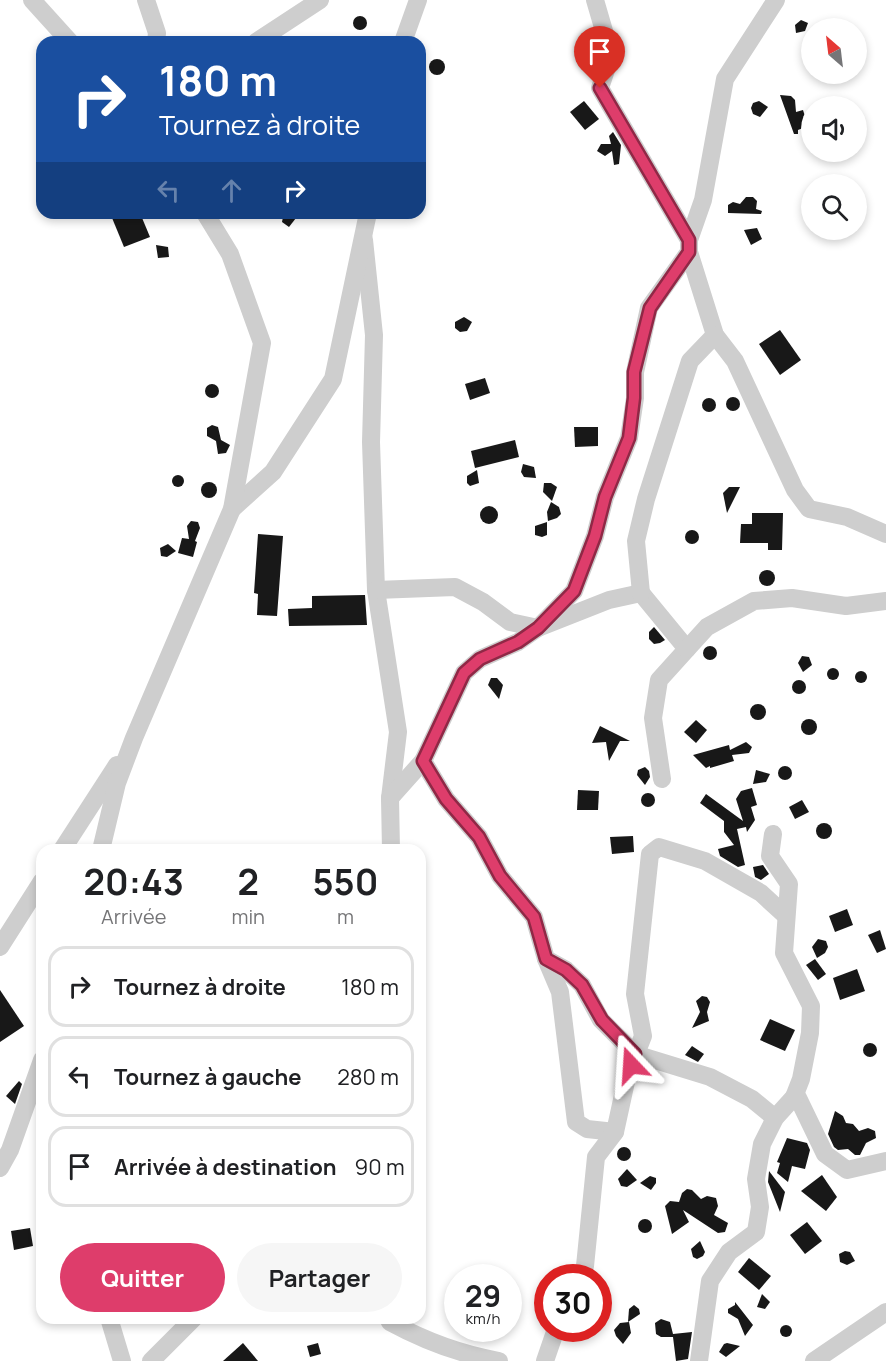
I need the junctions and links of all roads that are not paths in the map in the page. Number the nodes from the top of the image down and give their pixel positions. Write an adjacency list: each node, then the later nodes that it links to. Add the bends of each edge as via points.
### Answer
1 (32, 0): 7 (street)
2 (146, 0): 8 (street)
3 (320, 0): 9 (street)
4 (418, 0): 10 (street)
5 (595, 0): 14 (street, via 611,55 600,88)
6 (776, 0): 14 (street, via 725,79 703,200)
7 (65, 36)
8 (157, 36)
9 (265, 36)
10 (405, 36)
11 (209, 219): 16 (street, via 230,254 262,343)
12 (367, 219): 13 (street)
13 (364, 240): 16 (street, via 356,260 333,379 273,472); 18 (street, via 374,335 371,442)
14 (689, 246): 15 (street); 21 (street, via 650,308 634,372 629,438 574,591)
15 (715, 335): 17 (street, via 735,361 785,470 809,509 847,518); 19 (street, via 690,362 646,499 636,541)
16 (232, 509): 23 (street)
17 (886, 534)
18 (375, 590): 21 (street, via 455,587 510,622); 26 (street, via 398,732)
19 (641, 593): 21 (street, via 609,600); 22 (street)
20 (886, 601): 22 (street, via 846,606 792,598 754,601 707,627)
21 (538, 628): 24 (street, via 480,659 464,673)
22 (687, 649): 25 (street, via 659,680 653,718)
23 (134, 738): 28 (street); 29 (street, via 117,783)
24 (423, 761): 26 (street); 34 (street, via 446,799 479,837 500,876 534,917)
25 (662, 779)
26 (390, 798): 30 (street)
27 (773, 834): 32 (street, via 770,856 789,884)
28 (66, 844)
29 (102, 844)
30 (391, 844)
31 (36, 890): 33 (street)
32 (786, 916): 35 (street, via 761,893 705,861 658,847 650,854 635,994 643,1036); 37 (street, via 784,953 811,1006 810,1034)
33 (0, 947)
34 (546, 959): 35 (street, via 582,985 602,1020); 39 (street, via 560,992 576,1122 587,1129)
35 (635, 1054): 38 (street, via 710,1077 752,1099); 39 (street)
36 (36, 1077): 41 (street)
37 (794, 1096): 38 (street); 40 (street, via 825,1154 847,1170)
38 (775, 1118): 52 (street, via 762,1144 756,1179 760,1207 756,1232 729,1252 710,1281)
39 (615, 1132): 42 (street, via 596,1157)
40 (886, 1161)
41 (0, 1168)
42 (585, 1264)
43 (886, 1312): 53 (street)
44 (111, 1324): 48 (street)
45 (188, 1324): 49 (street)
46 (394, 1324): 50 (street, via 464,1355)
47 (552, 1342): 51 (street)
48 (122, 1361)
49 (151, 1361)
50 (499, 1361)
51 (545, 1361)
52 (699, 1361)
53 (814, 1361)

